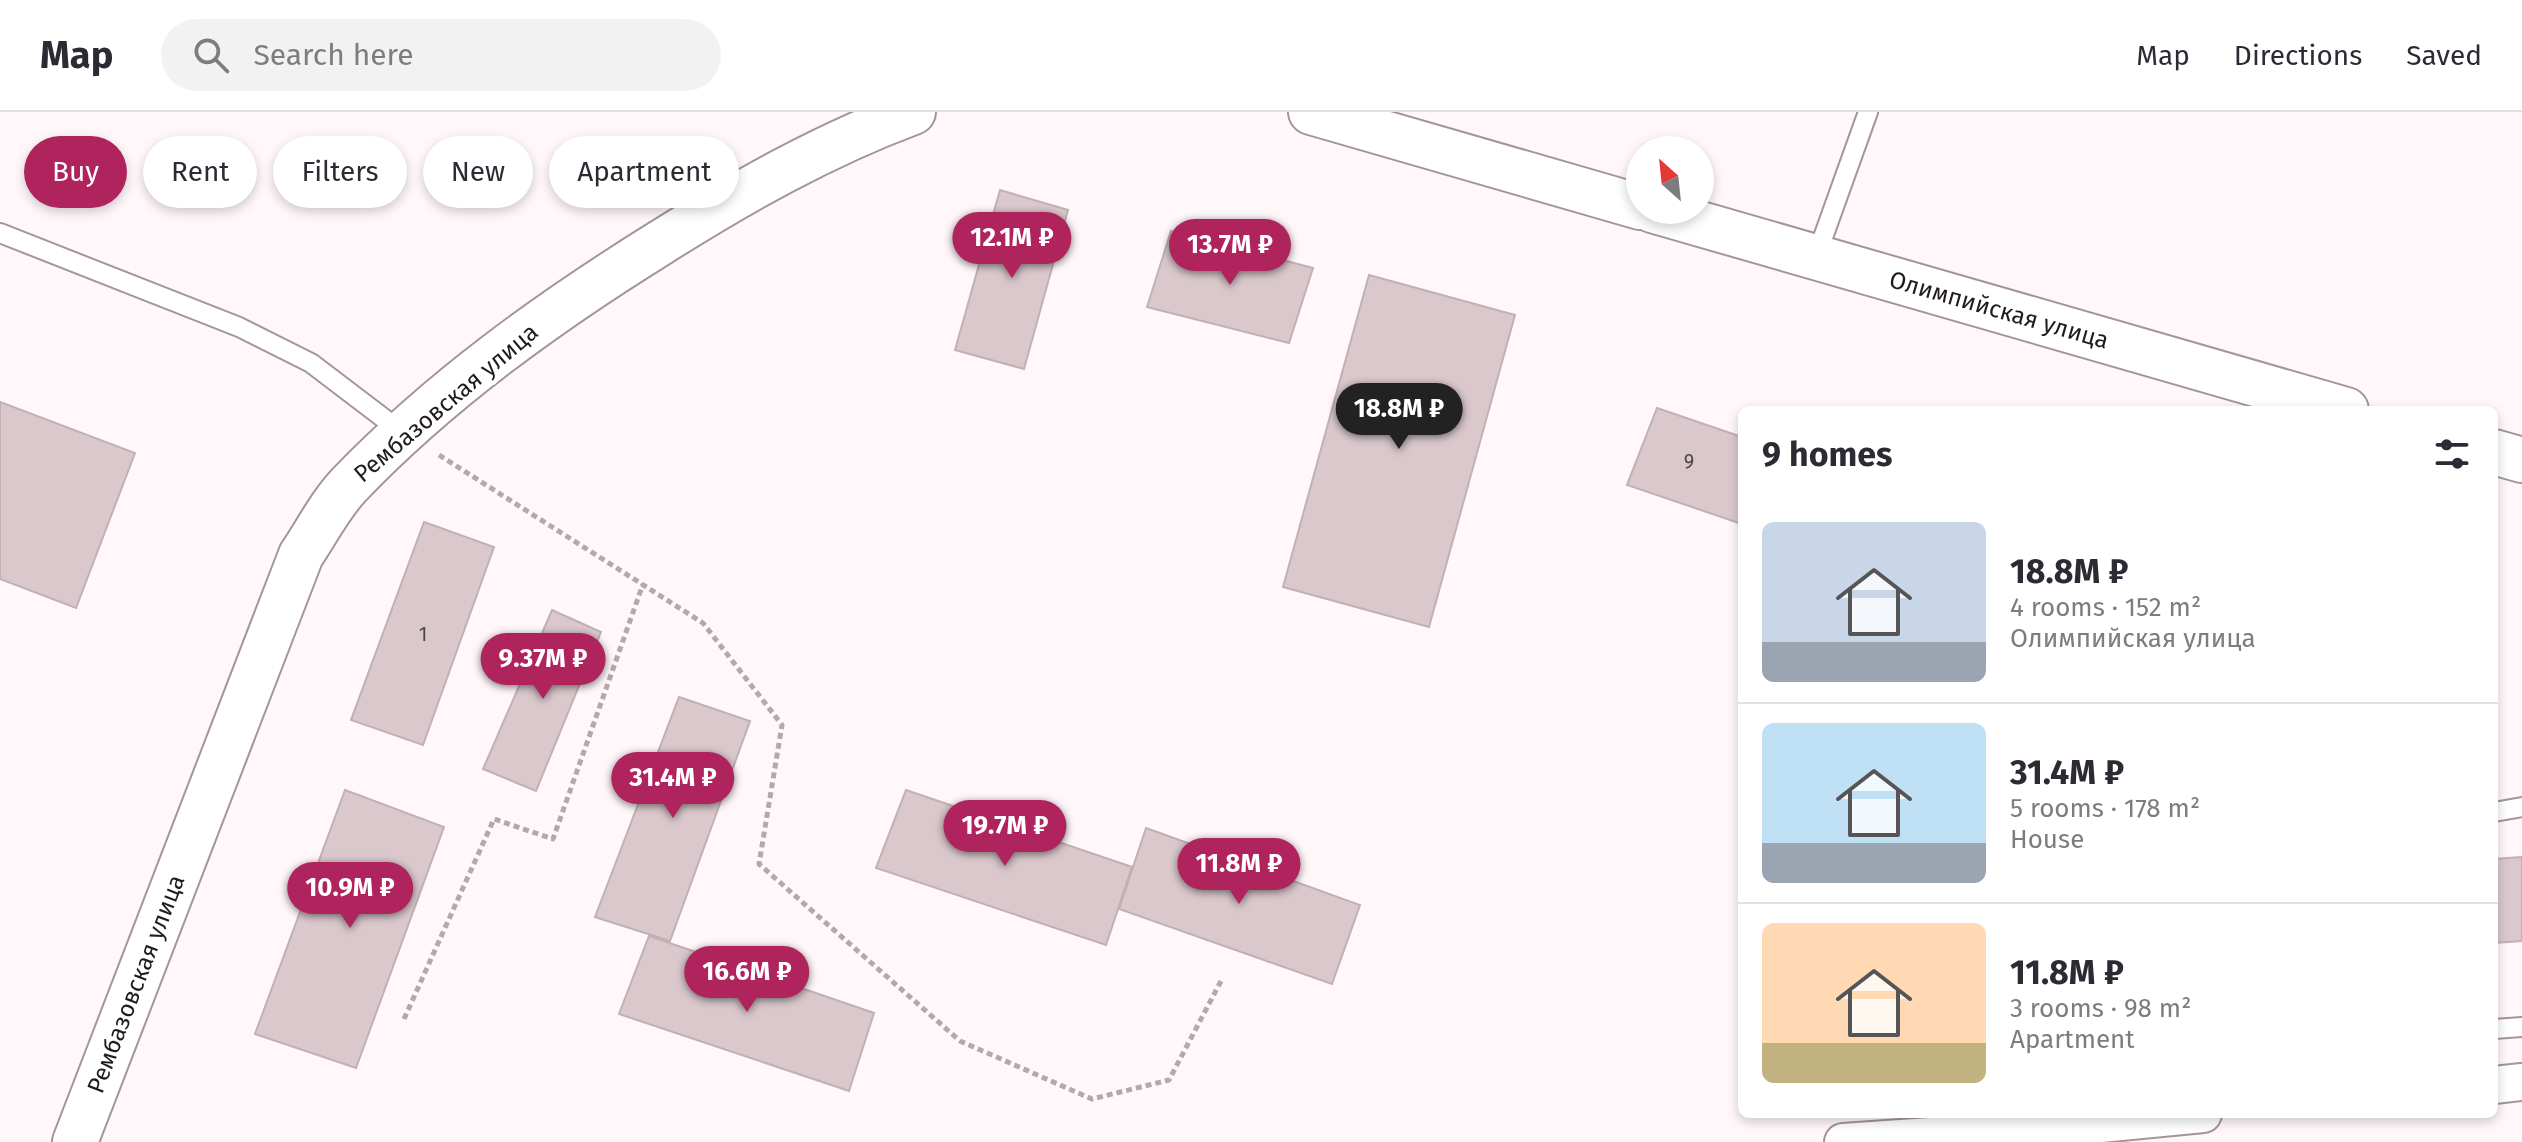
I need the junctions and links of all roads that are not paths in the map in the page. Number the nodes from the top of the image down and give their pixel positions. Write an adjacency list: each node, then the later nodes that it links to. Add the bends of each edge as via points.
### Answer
1 (913, 112): 9 (main road, Рембазовская улица, via 816,153 715,208 591,286 491,358)
2 (1311, 112): 4 (main road)
3 (1868, 112): 7 (lane)
4 (1626, 203)
5 (1701, 224): 7 (main road, Олимпийская улица)
6 (0, 233): 9 (lane, via 251,333 311,363)
7 (1816, 257): 8 (main road, Олимпийская улица)
8 (2332, 406)
9 (404, 433): 19 (main road, Рембазовская улица, via 347,488 301,555)
10 (2498, 453): 11 (main road)
11 (2522, 460)
12 (2522, 807): 13 (lane)
13 (2498, 811)
14 (2522, 1027): 15 (lane)
15 (2498, 1029)
16 (2522, 1082): 17 (street)
17 (2498, 1085)
18 (2162, 1118): 20 (street)
19 (75, 1142)
20 (1843, 1142)

